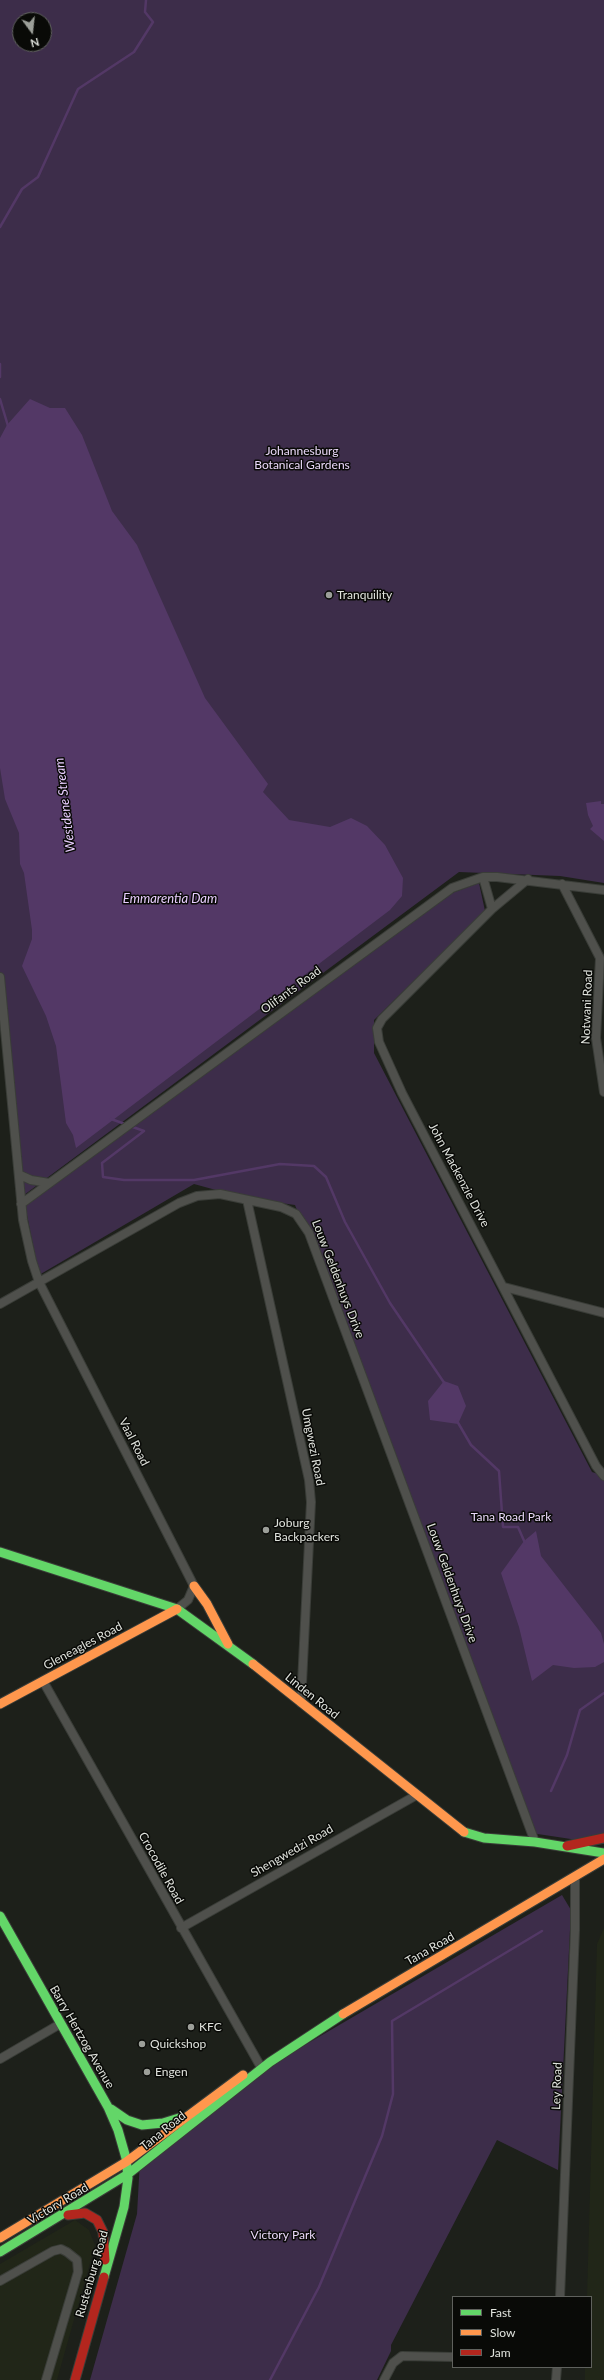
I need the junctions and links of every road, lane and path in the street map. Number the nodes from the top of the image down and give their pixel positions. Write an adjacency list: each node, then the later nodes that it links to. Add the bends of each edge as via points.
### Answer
1 (483, 877): 2 (street, Olifants Road); 5 (street); 10 (street, Olifants Road, via 441,894)
2 (528, 879): 3 (street, Olifants Road); 5 (street, John Mackenzie Drive)
3 (562, 884): 4 (street, Olifants Road); 6 (street, Notwani Road)
4 (604, 890)
5 (492, 909): 14 (street, John Mackenzie Drive, via 382,1019 378,1033 387,1064)
6 (602, 957): 8 (street, Notwani Road, via 596,1038)
7 (0, 977): 9 (street)
8 (604, 1092)
9 (20, 1175): 10 (street, via 31,1180); 12 (street)
10 (49, 1182): 12 (street, Olifants Road)
11 (247, 1200): 13 (street, Louw Geldenhuys Drive, via 210,1194 185,1201); 23 (street, Umgwezi Road, via 309,1480 311,1502); 27 (street, Louw Geldenhuys Drive, via 291,1210 306,1226)
12 (21, 1204): 13 (street, via 27,1244)
13 (39, 1282): 15 (street, Louw Geldenhuys Drive); 19 (street, Vaal Road)
14 (504, 1287): 16 (street); 17 (street, John Mackenzie Drive, via 596,1466)
15 (0, 1304)
16 (604, 1313)
17 (604, 1476)
18 (0, 1552): 20 (main road, Linden Road)
19 (194, 1586): 20 (street, via 188,1600); 21 (main road)
20 (177, 1609): 21 (main road, Linden Road); 22 (main road, Gleneagles Road)
21 (229, 1645): 23 (main road, Linden Road)
22 (43, 1681): 24 (main road, Gleneagles Road); 34 (street, Crocodile Road)
23 (301, 1703): 25 (main road, Linden Road)
24 (0, 1704)
25 (415, 1796): 27 (main road, Linden Road, via 466,1834); 34 (street, Shengwedzi Road)
26 (604, 1838): 28 (main road)
27 (535, 1842): 28 (main road, Linden Road)
28 (562, 1847): 29 (main road, Linden Road)
29 (572, 1849): 30 (main road, Linden Road); 32 (main road, via 579,1861)
30 (604, 1853)
31 (604, 1859): 32 (main road, Tana Road)
32 (576, 1876): 37 (main road, Tana Road, via 318,2029); 47 (street, Ley Road)
33 (0, 1916): 35 (main road, Barry Hertzog Avenue)
34 (181, 1928): 37 (street, Crocodile Road)
35 (60, 2024): 36 (street); 38 (main road, Barry Hertzog Avenue)
36 (0, 2059)
37 (261, 2067): 39 (main road, Tana Road, via 238,2078); 41 (main road, Tana Road)
38 (108, 2107): 39 (main road, via 127,2120 144,2125 169,2122); 40 (main road, Barry Hertzog Avenue, via 121,2139)
39 (188, 2114): 40 (main road, Tana Road)
40 (126, 2162): 41 (main road, Barry Hertzog Avenue); 43 (main road, Victory Road)
41 (128, 2174): 42 (main road, Victory Road); 45 (main road, Rustenburg Road, via 124,2207)
42 (57, 2219): 44 (main road, Victory Road); 45 (main road, via 79,2213 89,2214 97,2220 104,2237)
43 (0, 2238)
44 (0, 2252)
45 (105, 2271): 51 (main road, Rustenburg Road)
46 (0, 2281): 50 (street, via 53,2250 67,2252 77,2260 78,2272)
47 (560, 2296)
48 (452, 2357): 52 (street, via 402,2356 393,2363)
49 (557, 2368): 53 (street)
50 (46, 2380)
51 (75, 2380)
52 (384, 2380)
53 (556, 2380)

